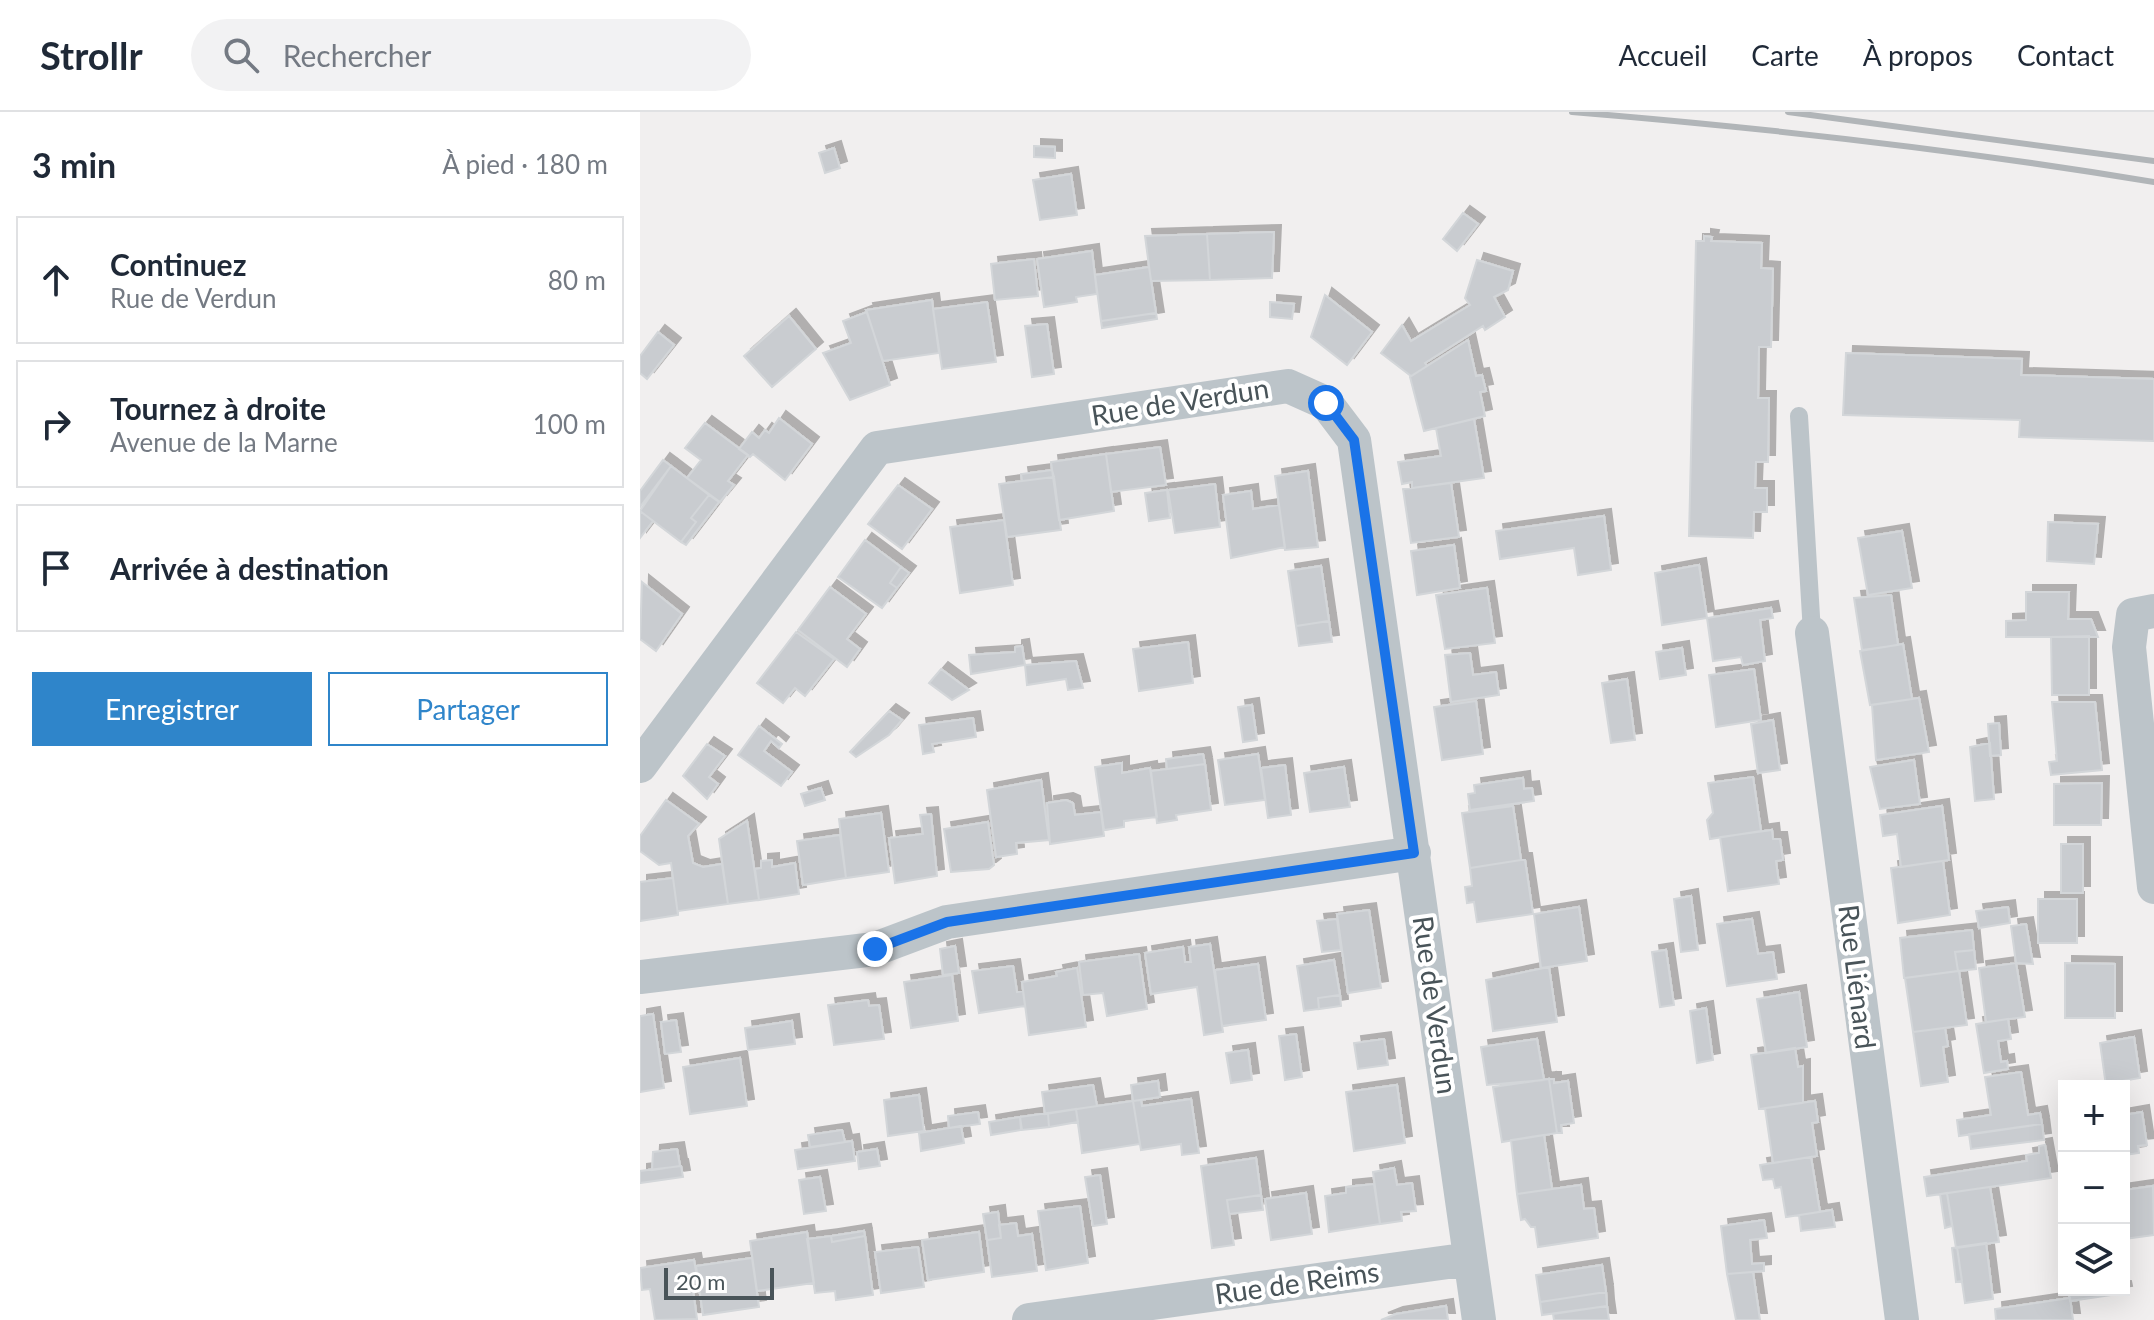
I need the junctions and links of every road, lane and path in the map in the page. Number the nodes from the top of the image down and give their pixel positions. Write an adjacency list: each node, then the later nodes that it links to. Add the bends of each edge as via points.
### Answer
1 (1799, 416): 3 (lane)
2 (2154, 611): 6 (street, via 2133,615 2129,647)
3 (1812, 633): 11 (street, Rue Liénard)
4 (640, 766): 5 (street, Rue de Verdun, via 877,448 1288,386 1326,403 1354,440)
5 (1414, 853): 7 (street, via 947,922 875,949); 8 (street, Rue de Verdun)
6 (2154, 887)
7 (640, 977)
8 (1470, 1259): 9 (street, Rue de Reims); 10 (street, Rue de Verdun)
9 (1029, 1320)
10 (1479, 1320)
11 (1902, 1320)

